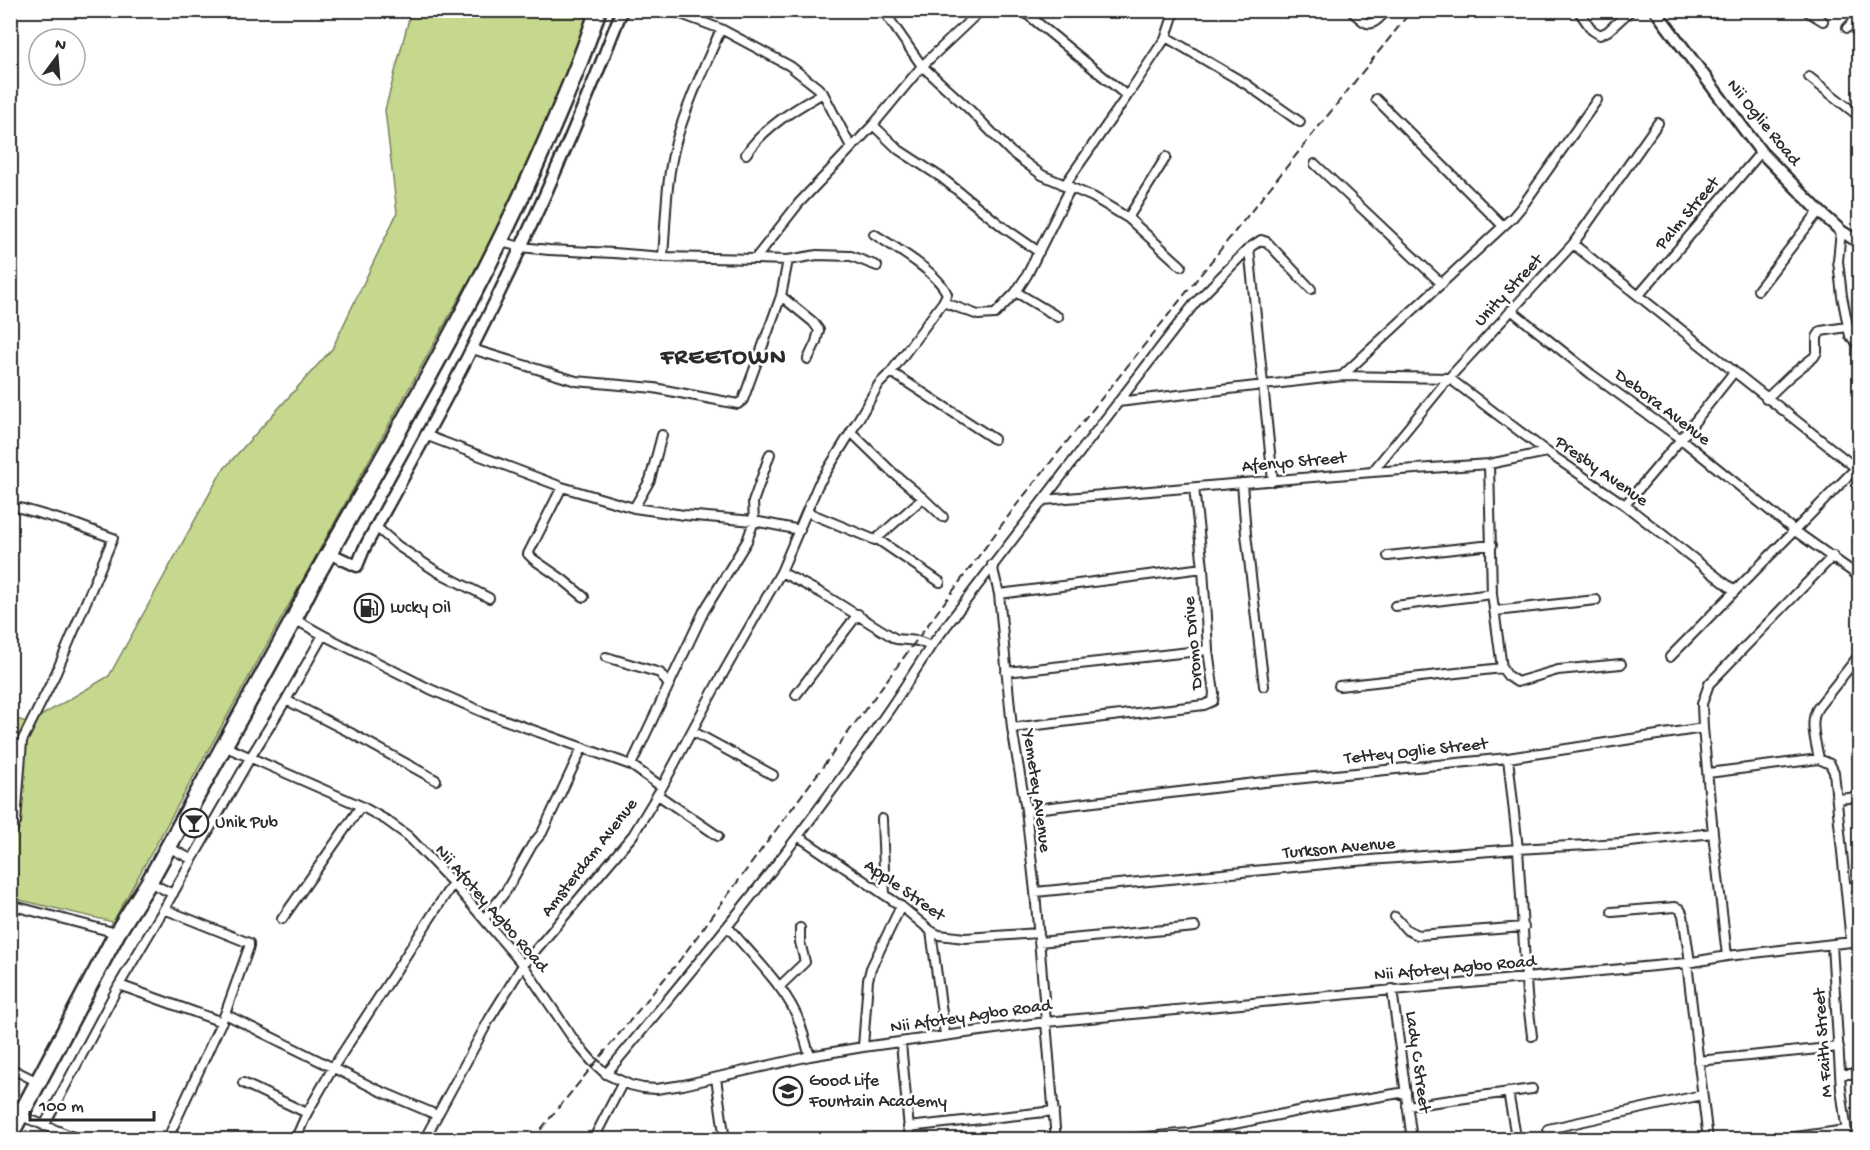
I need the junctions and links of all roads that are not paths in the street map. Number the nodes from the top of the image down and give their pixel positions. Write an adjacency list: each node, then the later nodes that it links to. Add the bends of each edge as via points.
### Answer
1 (598, 10): 40 (highway, via 578,70)
2 (622, 10): 43 (street)
3 (669, 10): 17 (street)
4 (883, 10): 19 (street)
5 (981, 10): 19 (street)
6 (1022, 10): 22 (street)
7 (1175, 10): 18 (street)
8 (1350, 10): 9 (street, via 1371,24)
9 (1387, 10)
10 (1578, 10): 11 (street, via 1592,30 1600,34)
11 (1631, 10)
12 (1655, 10): 30 (street, Nii Oglie Road)
13 (1805, 10): 15 (street)
14 (1860, 19): 16 (street)
15 (1822, 21)
16 (1846, 28)
17 (720, 29): 21 (street, via 790,66); 46 (street, via 677,141)
18 (1166, 37): 22 (street); 26 (street, via 1246,84)
19 (922, 66): 28 (street); 34 (street, via 1011,152 1042,175)
20 (1809, 77): 25 (street)
21 (823, 93): 29 (street); 31 (street, via 786,115)
22 (1127, 96): 34 (street)
23 (1376, 99): 37 (street)
24 (1597, 100): 37 (street, via 1523,206)
25 (1860, 117)
26 (1300, 122)
27 (1658, 123): 42 (street, Unity Street)
28 (873, 125): 29 (street); 45 (street, via 899,150)
29 (851, 147): 47 (street, via 798,203)
30 (1761, 152): 35 (street, Nii Oglie Road); 55 (street, Palm Street)
31 (746, 154)
32 (1166, 157): 36 (street)
33 (1315, 164): 51 (street)
34 (1067, 186): 36 (street); 45 (street)
35 (1819, 211): 38 (street, Nii Oglie Road); 53 (street)
36 (1128, 218): 50 (street)
37 (1503, 226): 51 (street)
38 (1841, 231): 41 (street, Nii Oglie Road); 60 (street, via 1839,271)
39 (874, 234): 57 (street, via 942,285 946,294)
40 (501, 242): 43 (street); 98 (highway)
41 (1860, 243)
42 (1573, 244): 55 (street); 58 (street, Unity Street)
43 (521, 247): 46 (street); 62 (street)
44 (1249, 248): 52 (street, via 1261,240 1267,242); 68 (street); 70 (street, via 1195,303)
45 (1039, 252): 54 (street)
46 (663, 257): 47 (street)
47 (754, 259): 48 (street)
48 (788, 260): 49 (street, via 851,255); 56 (street)
49 (877, 266)
50 (1181, 266)
51 (1442, 284): 66 (street)
52 (1311, 289)
53 (1758, 290)
54 (1016, 292): 57 (street, via 995,314 978,315); 59 (street)
55 (1639, 295): 65 (street)
56 (781, 296): 62 (street, via 738,404 654,388 576,381); 63 (street, via 819,330)
57 (943, 302): 64 (street)
58 (1511, 310): 67 (street, Unity Street); 75 (street, Debora Avenue)
59 (1058, 317)
60 (1847, 327): 61 (street); 69 (street, via 1821,331 1814,357)
61 (1860, 346)
62 (472, 349): 72 (street)
63 (808, 360)
64 (891, 372): 71 (street, via 879,384); 74 (street)
65 (1734, 372): 69 (street); 75 (street)
66 (1342, 376): 67 (street); 68 (street)
67 (1449, 378): 76 (street, Presby Avenue); 80 (street, Unity Street)
68 (1264, 384): 70 (street); 81 (street)
69 (1766, 399): 79 (street)
70 (1118, 402): 86 (street)
71 (851, 432): 85 (street); 90 (street, via 818,485)
72 (425, 435): 83 (street); 93 (street)
73 (662, 435): 89 (street, via 650,480)
74 (994, 439)
75 (1681, 439): 87 (street); 95 (street, Debora Avenue)
76 (1547, 452): 78 (street, Afenyo Street); 87 (street, Presby Avenue)
77 (770, 454): 92 (street, via 753,502)
78 (1489, 464): 80 (street, Afenyo Street); 97 (street)
79 (1858, 466): 95 (street)
80 (1372, 472): 81 (street, Afenyo Street)
81 (1273, 481): 82 (street, Afenyo Street)
82 (1242, 483): 84 (street, Afenyo Street); 126 (street)
83 (562, 487): 89 (street); 109 (street, via 528,554)
84 (1194, 488): 86 (street, Afenyo Street); 102 (street, Dromo Drive)
85 (923, 498): 91 (street); 96 (street)
86 (1044, 500): 101 (street)
87 (1625, 505): 106 (street, Presby Avenue)
88 (20, 508): 150 (street, via 112,538 56,673 22,741 16,822)
89 (634, 508): 92 (street)
90 (807, 512): 94 (street); 96 (street)
91 (942, 517)
92 (754, 521): 94 (street); 125 (street, via 744,547 704,612)
93 (376, 527): 98 (street, via 357,566); 110 (street, via 436,571)
94 (800, 530): 103 (street)
95 (1795, 531): 100 (street); 106 (street)
96 (877, 539): 105 (street)
97 (1492, 546): 99 (street); 108 (street)
98 (329, 553): 115 (highway)
99 (1388, 556)
100 (1833, 556): 104 (street); 131 (street, via 1709,684 1702,704)
101 (992, 566): 107 (street, Yemetey Avenue); 117 (street)
102 (1203, 568): 107 (street); 118 (street, Dromo Drive)
103 (781, 572): 114 (street); 132 (street)
104 (1860, 577)
105 (940, 582)
106 (1736, 591): 121 (street)
107 (999, 594): 124 (street, Yemetey Avenue)
108 (1492, 594): 112 (street); 113 (street)
109 (584, 597)
110 (489, 598)
111 (1596, 600): 113 (street)
112 (1395, 606)
113 (1494, 611): 123 (street)
114 (858, 614): 117 (street, via 896,639 912,639); 128 (street)
115 (294, 619): 116 (street, Amsterdam Avenue); 133 (highway)
116 (323, 635): 129 (street); 134 (street, Amsterdam Avenue, via 441,694)
117 (931, 646): 152 (street, via 895,703)
118 (1208, 650): 124 (street); 130 (street, Dromo Drive, via 1214,693 1209,704)
119 (1860, 654): 137 (street, via 1814,714)
120 (606, 657): 125 (street, via 660,673)
121 (1670, 657)
122 (1621, 664): 123 (street, via 1558,670 1517,682)
123 (1502, 668): 127 (street)
124 (1006, 672): 130 (street, Yemetey Avenue)
125 (668, 684): 138 (street)
126 (1264, 686)
127 (1339, 686)
128 (796, 695)
129 (286, 700): 135 (street); 141 (street)
130 (1012, 728): 147 (street, Yemetey Avenue)
131 (1703, 728): 136 (street, Tettey Oglie Street); 139 (street)
132 (692, 731): 140 (street); 142 (street)
133 (224, 746): 135 (street, Nii Afotey Agbo Road); 153 (highway)
134 (582, 748): 138 (street, Amsterdam Avenue); 169 (street, via 542,832)
135 (250, 758): 146 (street, Nii Afotey Agbo Road); 155 (street)
136 (1508, 758): 147 (street, Tettey Oglie Street); 154 (street)
137 (1819, 759): 139 (street); 145 (street, via 1832,767)
138 (631, 765): 142 (street, Amsterdam Avenue)
139 (1708, 773): 149 (street)
140 (773, 776)
141 (436, 780)
142 (662, 787): 143 (street, Amsterdam Avenue)
143 (658, 795): 151 (street); 181 (street, Amsterdam Avenue, via 633,835)
144 (1860, 797): 145 (street)
145 (1837, 799): 159 (street)
146 (361, 806): 157 (street, Nii Afotey Agbo Road, via 408,836); 168 (street)
147 (1026, 810): 160 (street, Yemetey Avenue)
148 (882, 819): 162 (street)
149 (1713, 833): 154 (street, Turkson Avenue); 179 (street)
150 (10, 835)
151 (718, 836)
152 (798, 836): 162 (street, Apple Street); 170 (street)
153 (168, 847): 155 (street); 156 (highway)
154 (1518, 849): 160 (street, Turkson Avenue); 172 (street)
155 (191, 859): 161 (street)
156 (149, 882): 161 (street); 175 (highway)
157 (453, 883): 169 (street, Nii Afotey Agbo Road); 196 (street)
158 (1860, 886): 159 (street)
159 (1846, 888): 177 (street)
160 (1035, 892): 176 (street, Yemetey Avenue)
161 (173, 894): 165 (street)
162 (885, 895): 164 (street, Apple Street)
163 (10, 905): 175 (street)
164 (901, 906): 174 (street, Apple Street); 192 (street, via 868,980)
165 (164, 909): 183 (street); 186 (street, via 249,943)
166 (1612, 912): 180 (street, via 1680,909)
167 (1395, 917): 172 (street, via 1418,935)
168 (282, 919)
169 (484, 919): 181 (street, Nii Afotey Agbo Road)
170 (728, 927): 184 (street); 198 (street)
171 (1195, 927): 176 (street, Apple Street)
172 (1524, 927): 182 (street)
173 (800, 928): 184 (street, via 805,962)
174 (931, 931): 176 (street, Apple Street, via 948,937); 189 (street)
175 (117, 933): 202 (highway)
176 (1039, 938): 188 (street, Yemetey Avenue)
177 (1856, 942): 178 (street, Nii Afotey Agbo Road)
178 (1832, 945): 179 (street, Nii Afotey Agbo Road); 193 (street, M Faith Street)
179 (1727, 956): 180 (street, Nii Afotey Agbo Road)
180 (1688, 962): 182 (street, Nii Afotey Agbo Road); 195 (street)
181 (523, 965): 198 (street, Nii Afotey Agbo Road, via 574,1040); 212 (street, Amsterdam Avenue, via 489,1018)
182 (1526, 978): 185 (street, Nii Afotey Agbo Road); 190 (street)
183 (119, 985): 187 (street); 214 (street)
184 (779, 987): 194 (street, via 797,1014)
185 (1392, 989): 188 (street, Nii Afotey Agbo Road); 206 (street, Lady C Street)
186 (225, 1014): 187 (street); 196 (street)
187 (222, 1022): 222 (street)
188 (1046, 1022): 189 (street, Nii Afotey Agbo Road); 210 (street, Yemetey Avenue)
189 (945, 1035): 191 (street, Nii Afotey Agbo Road)
190 (1532, 1036)
191 (901, 1042): 192 (street, Nii Afotey Agbo Road); 215 (street)
192 (863, 1047): 194 (street, Nii Afotey Agbo Road)
193 (1839, 1047): 195 (street); 199 (street, M Faith Street)
194 (810, 1056): 201 (street, Nii Afotey Agbo Road)
195 (1698, 1061): 208 (street)
196 (334, 1066): 211 (street); 212 (street)
197 (10, 1068): 202 (street)
198 (606, 1074): 203 (street, Nii Afotey Agbo Road)
199 (1841, 1074): 200 (street); 217 (street, M Faith Street)
200 (1860, 1074)
201 (716, 1078): 203 (street, Nii Afotey Agbo Road, via 656,1089); 226 (street)
202 (38, 1082): 213 (highway)
203 (623, 1082): 225 (street)
204 (243, 1083): 211 (street)
205 (1532, 1089): 207 (street)
206 (1406, 1092): 209 (street, Lady C Street); 220 (street)
207 (1508, 1092): 209 (street); 218 (street)
208 (1702, 1095): 216 (street); 231 (street)
209 (1407, 1106): 230 (street, Lady C Street)
210 (1054, 1111): 215 (street); 228 (street, Yemetey Avenue)
211 (307, 1113): 223 (street)
212 (437, 1115): 224 (street, Amsterdam Avenue)
213 (21, 1116): 214 (street); 219 (highway)
214 (44, 1126): 221 (street)
215 (908, 1127): 227 (street)
216 (1548, 1129)
217 (1846, 1130): 232 (street); 233 (street, M Faith Street)
218 (1515, 1131)
219 (10, 1135)
220 (1190, 1136): 229 (street)
221 (81, 1140)
222 (167, 1140)
223 (295, 1140)
224 (424, 1140)
225 (593, 1140)
226 (725, 1140)
227 (910, 1140)
228 (1056, 1140)
229 (1114, 1140)
230 (1413, 1140)
231 (1708, 1140)
232 (1774, 1140)
233 (1848, 1140)

